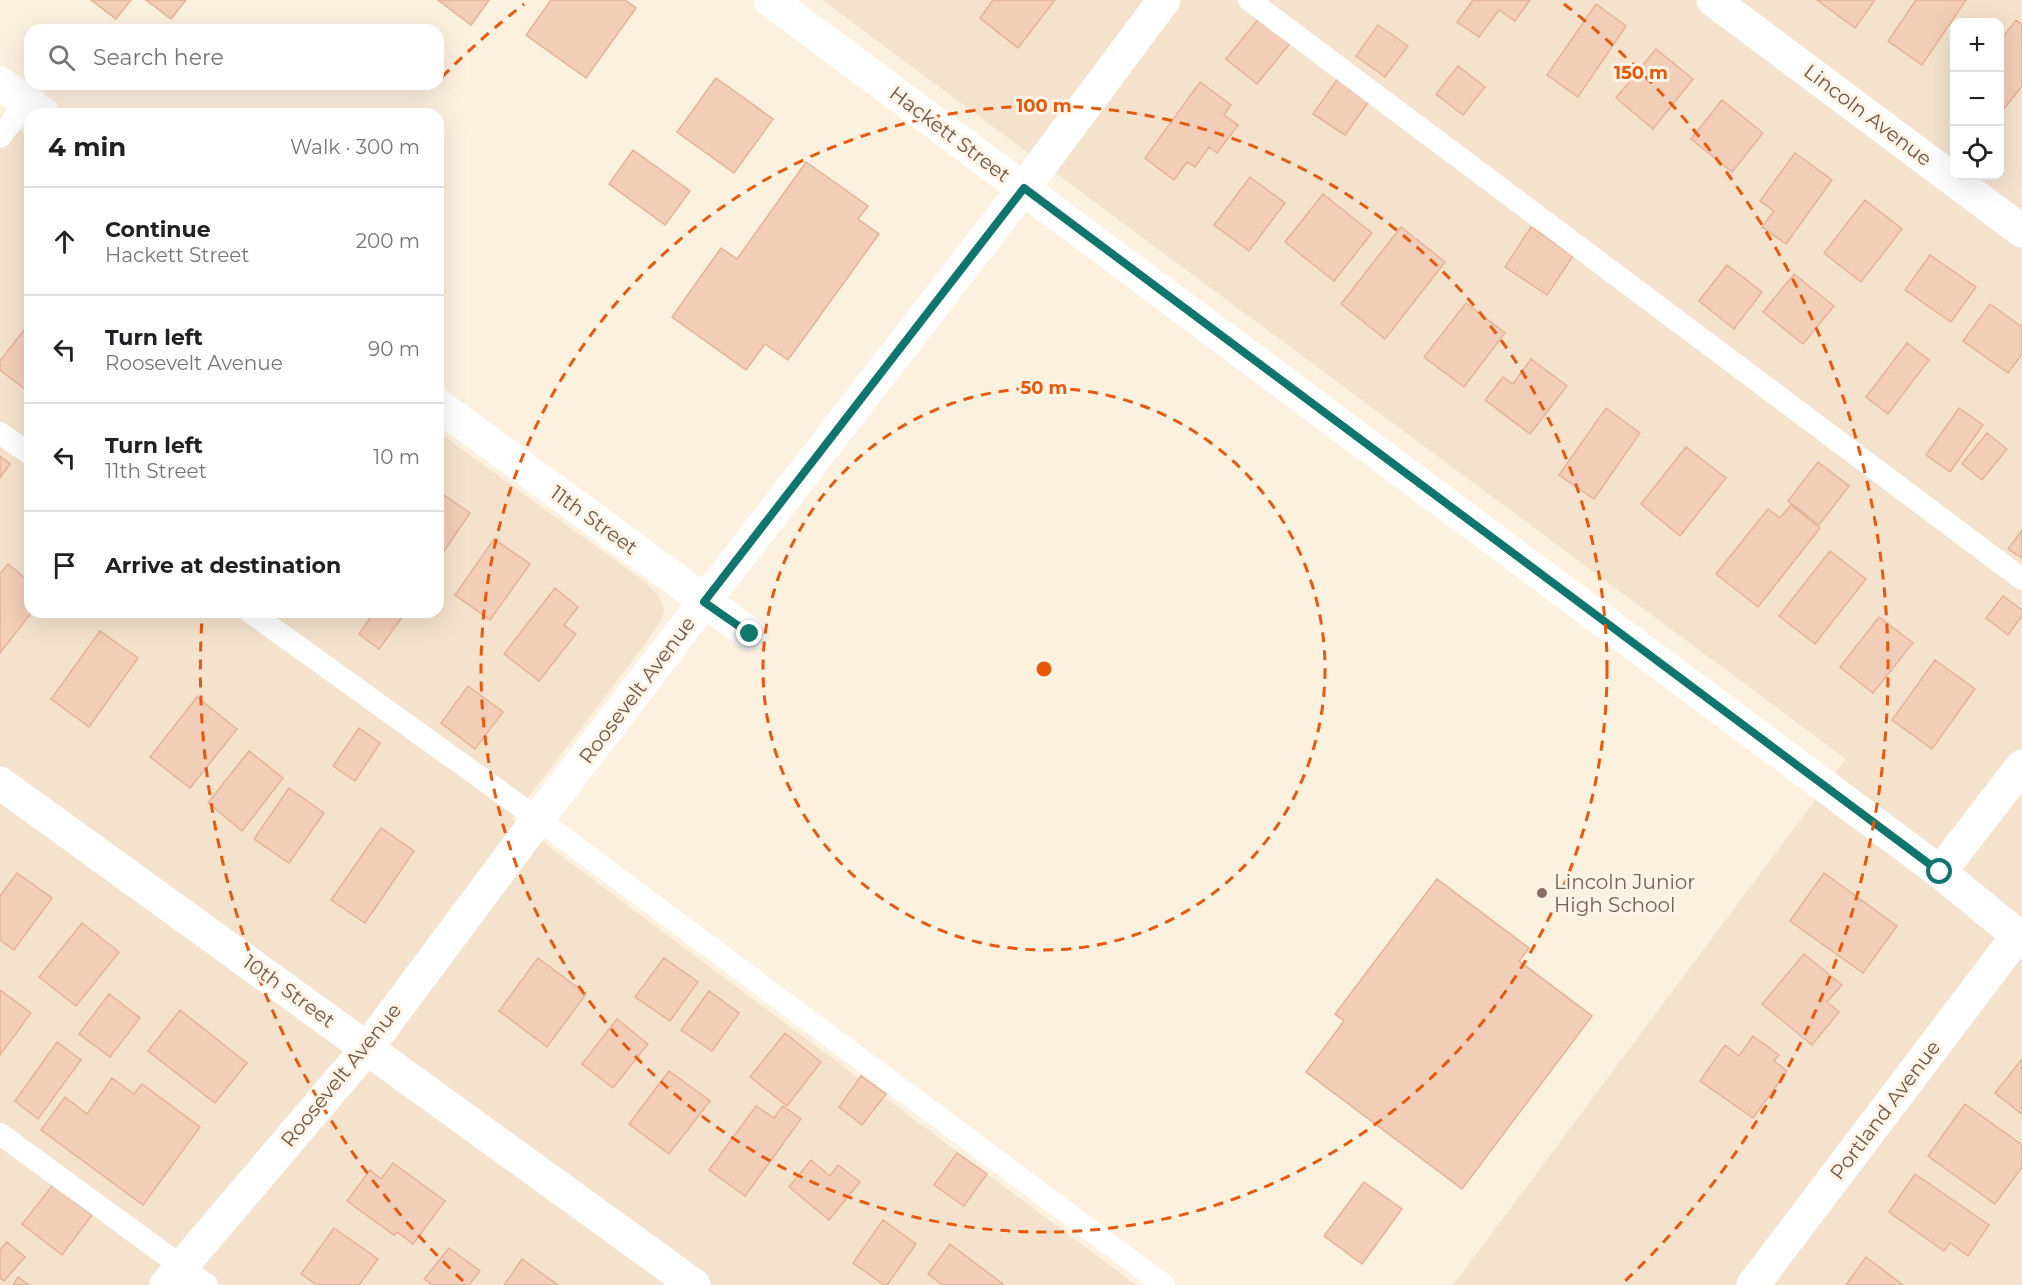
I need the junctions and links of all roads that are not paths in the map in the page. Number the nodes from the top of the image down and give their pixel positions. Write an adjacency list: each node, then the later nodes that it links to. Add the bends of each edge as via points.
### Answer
1 (770, 0): 9 (street, Hackett Street)
2 (1164, 0): 9 (street, Roosevelt Avenue)
3 (1249, 0): 14 (lane)
4 (1713, 0): 10 (street, Lincoln Avenue)
5 (0, 83): 6 (street)
6 (35, 108)
7 (24, 117): 8 (lane)
8 (0, 137)
9 (1024, 188): 15 (street, Roosevelt Avenue); 21 (street, Hackett Street)
10 (2022, 231)
11 (444, 409): 15 (street, 11th Street)
12 (0, 433): 13 (lane)
13 (24, 450)
14 (2022, 579)
15 (704, 602): 17 (street, 11th Street); 20 (street, Roosevelt Avenue)
16 (258, 618): 20 (lane)
17 (750, 634)
18 (2022, 766): 21 (street)
19 (0, 783): 23 (street, 10th Street)
20 (538, 819): 23 (street, Roosevelt Avenue); 28 (lane)
21 (1940, 872): 22 (street, Hackett Street)
22 (2020, 937): 29 (street, Portland Avenue)
23 (368, 1047): 25 (street, Roosevelt Avenue); 27 (street, 10th Street)
24 (0, 1134): 25 (lane)
25 (173, 1275): 26 (lane)
26 (207, 1285)
27 (694, 1285)
28 (1164, 1285)
29 (1753, 1285)

